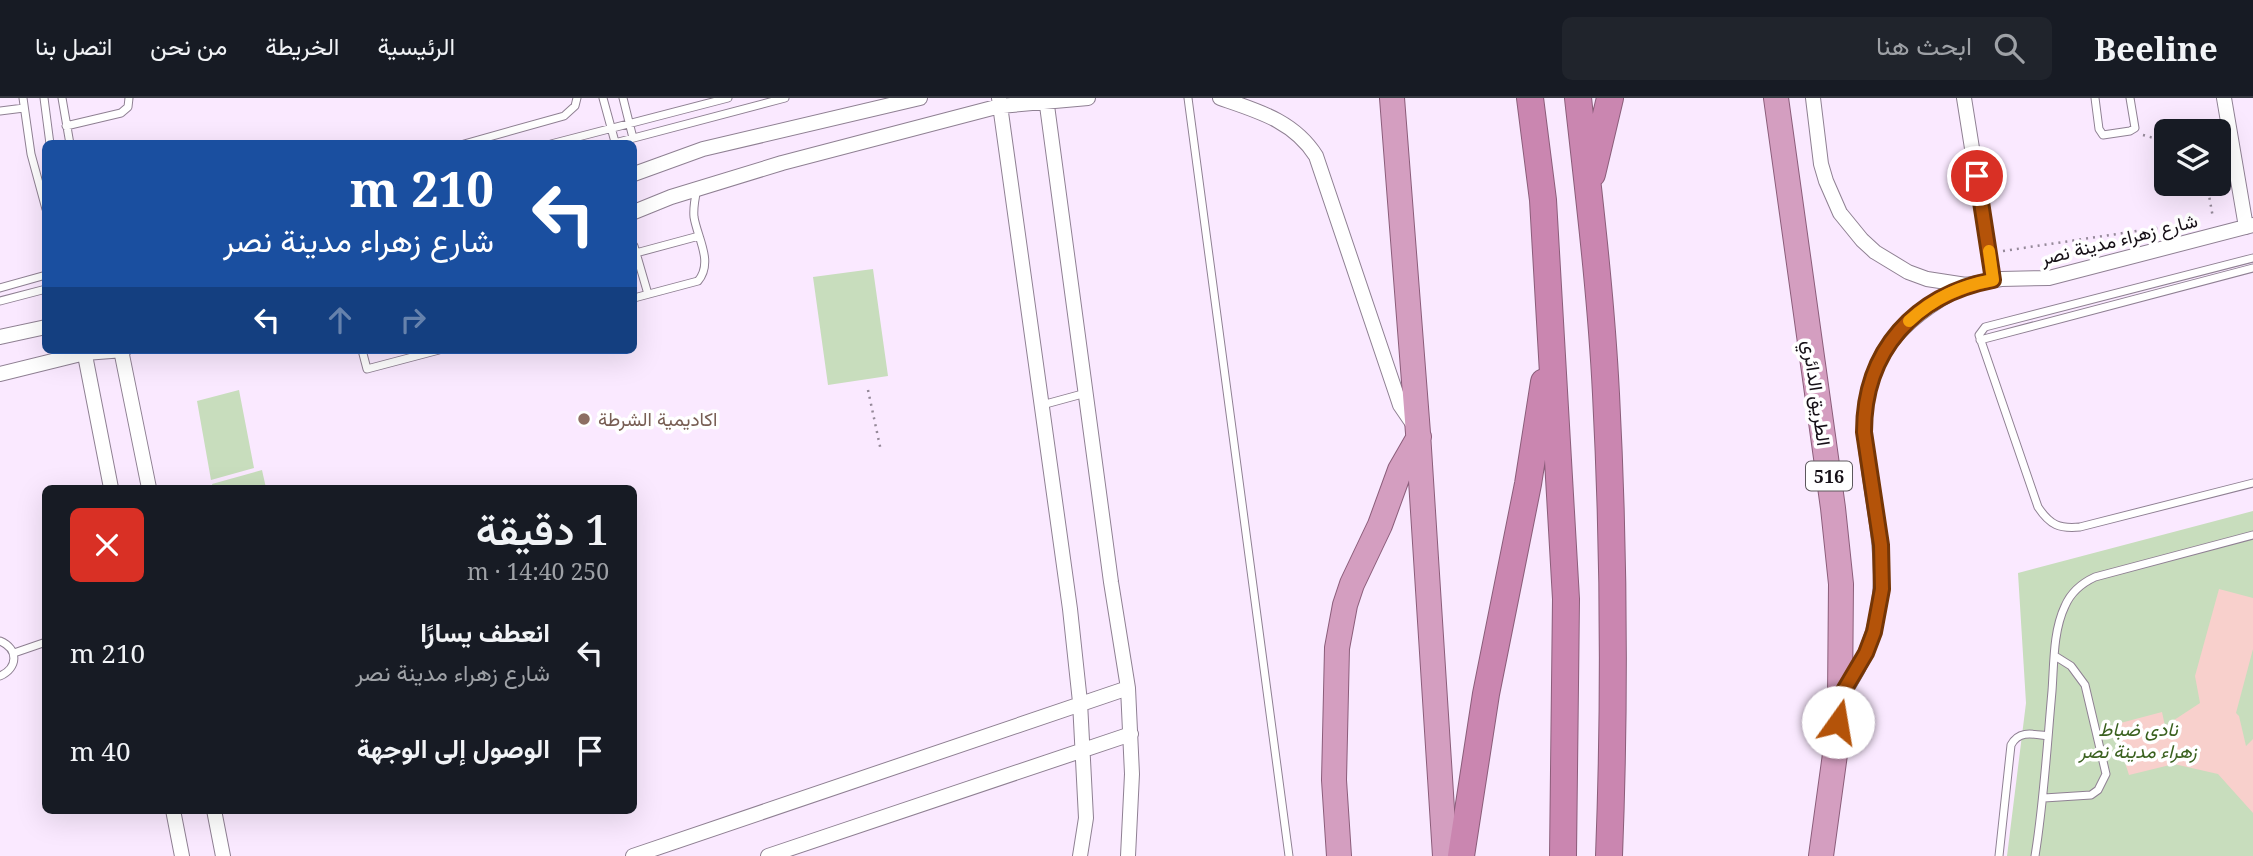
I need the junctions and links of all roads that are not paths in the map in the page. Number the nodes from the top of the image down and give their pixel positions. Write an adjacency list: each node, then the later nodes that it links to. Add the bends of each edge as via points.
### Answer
1 (23, 98): 27 (lane)
2 (44, 98): 33 (lane)
3 (62, 98): 30 (lane)
4 (129, 98): 30 (lane, via 121,113)
5 (577, 98): 35 (lane, via 564,116)
6 (603, 98): 31 (lane)
7 (623, 98): 29 (lane)
8 (729, 98): 29 (lane)
9 (785, 98): 24 (lane)
10 (920, 98): 39 (street, via 704,149)
11 (1088, 98): 25 (street)
12 (1188, 98): 95 (lane)
13 (1220, 98): 70 (street, via 1288,125 1316,156 1396,393)
14 (1392, 98): 70 (highway)
15 (1530, 98): 58 (highway)
16 (1578, 98): 41 (highway)
17 (1610, 98): 41 (highway)
18 (1776, 98): 81 (highway, الطريق الدائري / 516, via 1840,572)
19 (1813, 98): 52 (street, via 1826,181 1850,227 1900,268 1927,279)
20 (1964, 98): 51 (street)
21 (2095, 98): 22 (lane, via 2100,133 2107,135 2135,128)
22 (2130, 98)
23 (2224, 98): 44 (street)
24 (772, 100): 32 (lane)
25 (1046, 100): 26 (street); 68 (street)
26 (1000, 102): 40 (street); 69 (street)
27 (24, 108): 28 (lane); 42 (lane)
28 (0, 111)
29 (629, 124): 31 (lane); 32 (lane)
30 (66, 126): 34 (lane)
31 (611, 128): 36 (lane); 37 (lane)
32 (633, 138): 38 (lane)
33 (50, 140)
34 (69, 140)
35 (478, 140)
36 (566, 140)
37 (613, 140)
38 (625, 140)
39 (637, 173)
40 (698, 188): 43 (street); 45 (lane, via 694,215)
41 (1588, 189): 100 (highway, via 1606,394 1614,601)
42 (42, 194)
43 (637, 211)
44 (2249, 226): 51 (street, شارع زهراء مدينة نصر, via 2049,278)
45 (699, 236): 46 (lane); 55 (lane, via 705,268 698,281)
46 (637, 249)
47 (637, 256): 55 (lane)
48 (2253, 258): 61 (lane, via 1985,327 1979,332)
49 (2253, 268): 61 (lane)
50 (42, 276): 53 (lane)
51 (1993, 280): 52 (street, شارع زهراء مدينة نصر)
52 (1966, 285): 81 (street, via 1903,326 1883,352 1870,382 1864,432 1881,545 1882,589 1866,653)
53 (0, 288)
54 (42, 290): 57 (lane)
55 (648, 294): 56 (lane)
56 (637, 297)
57 (0, 301)
58 (1552, 325): 98 (highway); 99 (highway, via 1566,599)
59 (42, 328): 60 (street)
60 (0, 337)
61 (1980, 340): 71 (lane, via 2038,507 2048,522 2063,529 2080,527)
62 (77, 354): 67 (street)
63 (85, 354): 72 (street)
64 (123, 354): 73 (street)
65 (363, 354): 66 (lane, via 367,369)
66 (413, 354)
67 (0, 374)
68 (1086, 393): 69 (lane); 80 (street)
69 (1042, 406): 82 (street)
70 (1419, 435): 96 (highway, via 1352,584 1340,626 1334,780); 97 (highway)
71 (2253, 484)
72 (110, 485)
73 (148, 485)
74 (2253, 535): 78 (lane, via 2085,582 2063,608)
75 (0, 641): 77 (lane)
76 (42, 643): 77 (lane)
77 (14, 653): 79 (lane, via 15,663)
78 (2055, 656): 84 (lane); 86 (lane, via 2071,666 2085,685 2106,774 2091,794)
79 (0, 676)
80 (1128, 688): 82 (street); 83 (street)
81 (1840, 697): 101 (highway, الطريق الدائري / 516)
82 (1080, 702): 85 (street); 91 (street)
83 (1131, 734): 85 (street); 94 (street)
84 (2048, 736): 86 (lane); 102 (lane, via 2023,734 2011,745)
85 (1084, 748): 92 (street); 93 (street, via 1086,818)
86 (2044, 797): 103 (lane)
87 (174, 814): 89 (street)
88 (215, 814): 90 (street)
89 (182, 856)
90 (223, 856)
91 (634, 856)
92 (768, 856)
93 (1080, 856)
94 (1128, 856)
95 (1289, 856)
96 (1339, 856)
97 (1445, 856)
98 (1461, 856)
99 (1563, 856)
100 (1609, 856)
101 (1821, 856)
102 (2000, 856)
103 (2035, 856)

